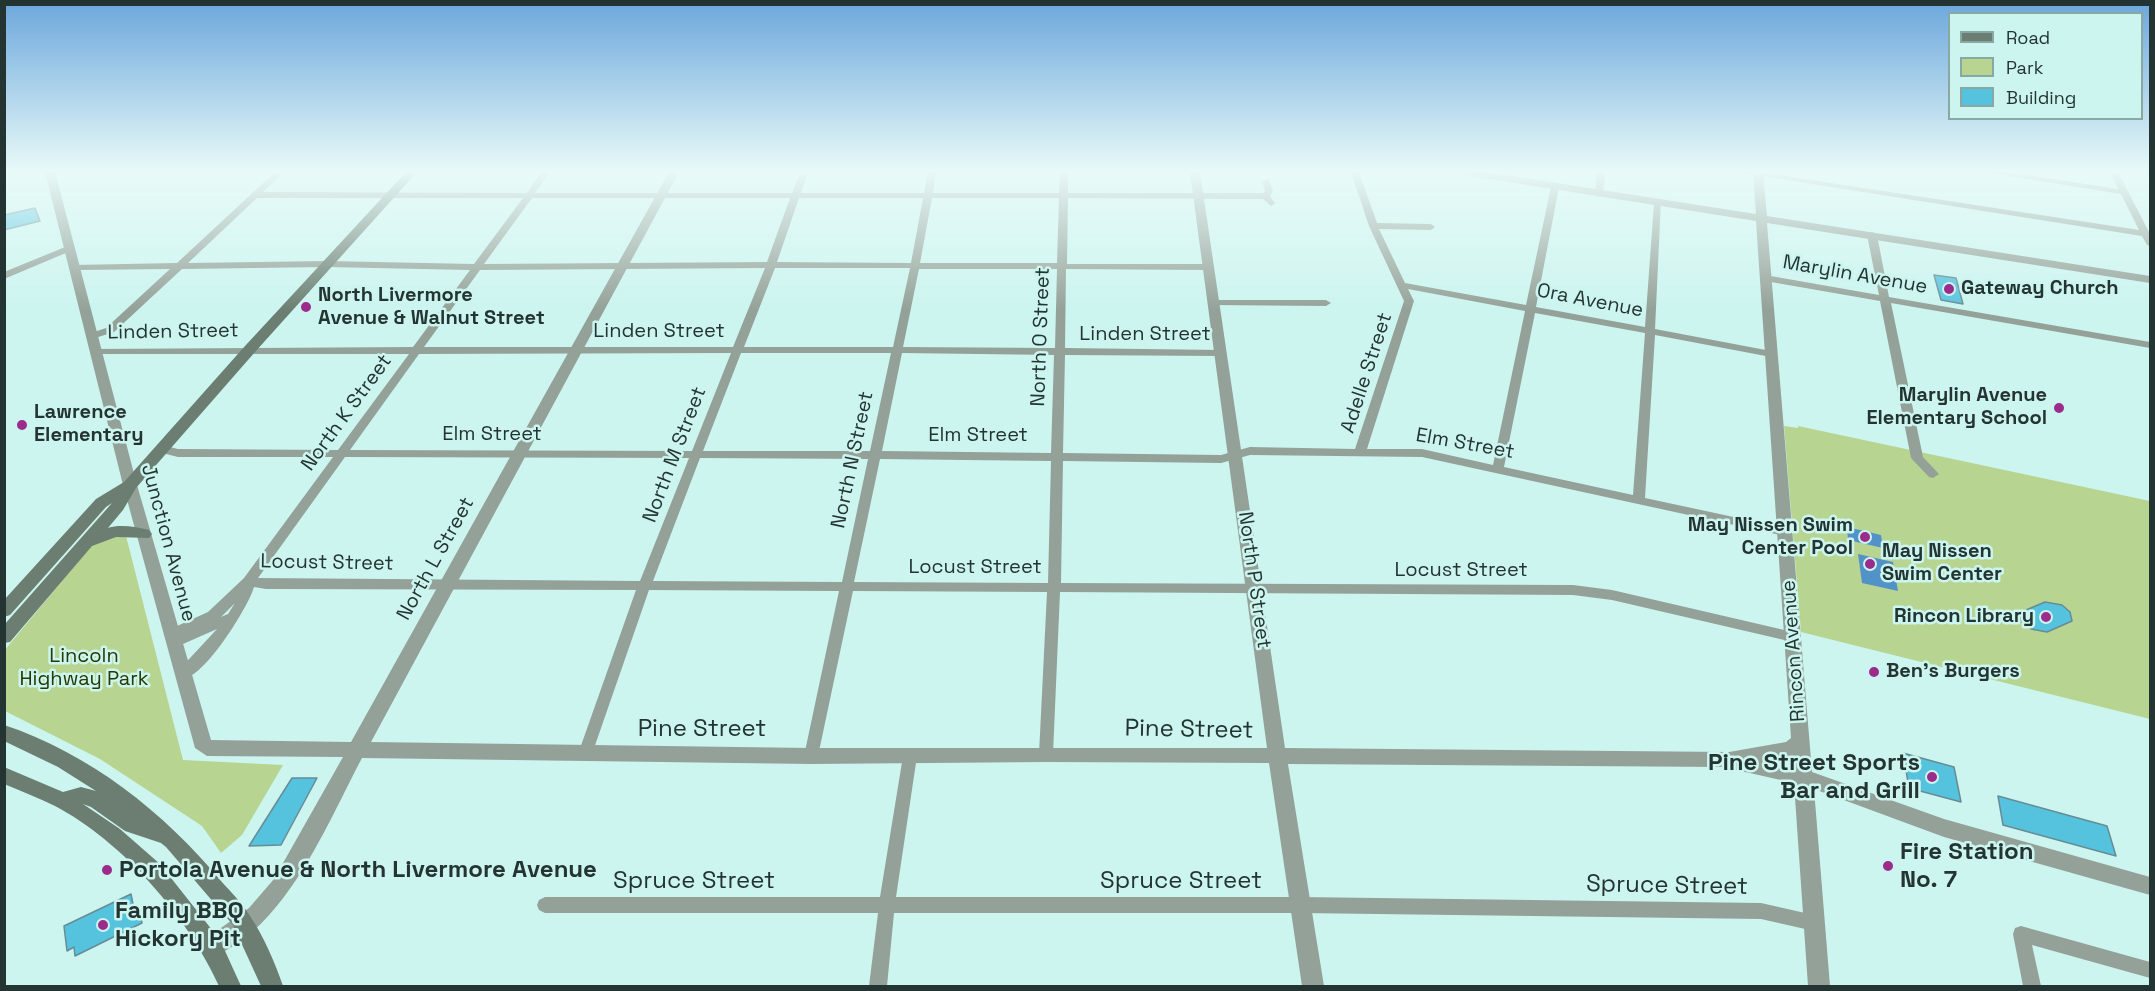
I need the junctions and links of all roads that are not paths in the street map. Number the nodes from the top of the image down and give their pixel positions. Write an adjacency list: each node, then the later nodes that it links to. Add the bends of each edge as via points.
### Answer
1 (62, 218): 22 (street, Junction Avenue)
2 (231, 218): 24 (street)
3 (371, 218): 23 (main road)
4 (512, 218): 28 (street, North K Street)
5 (649, 218): 26 (street, North L Street)
6 (787, 218): 25 (street, North M Street)
7 (923, 218): 29 (street, North N Street)
8 (1064, 218): 30 (street, North O Street)
9 (1202, 218): 31 (street, North P Street)
10 (1370, 218): 17 (street, Adelle Street)
11 (1549, 218): 39 (street)
12 (1657, 218): 40 (street)
13 (1761, 218): 33 (street, Rincon Avenue)
14 (1763, 218): 20 (street)
15 (2044, 218): 19 (street)
16 (2138, 218): 19 (street)
17 (1373, 226): 18 (street); 35 (street, Adelle Street)
18 (1431, 227)
19 (2146, 234): 21 (street)
20 (1872, 235): 34 (street); 36 (street)
21 (2151, 243)
22 (70, 248): 27 (street, Junction Avenue); 32 (street)
23 (327, 264): 24 (street); 28 (street); 43 (main road)
24 (178, 265): 27 (street); 41 (street, via 110,330)
25 (771, 265): 26 (street); 29 (street); 44 (street, North M Street)
26 (622, 266): 28 (street); 48 (street, North L Street)
27 (75, 267): 41 (street, Junction Avenue)
28 (477, 267): 47 (street, North K Street)
29 (915, 267): 30 (street); 45 (street, North N Street)
30 (1063, 267): 31 (street); 49 (street, North O Street)
31 (1209, 267): 37 (street, North P Street)
32 (4, 276)
33 (1766, 278): 36 (street, Marylin Avenue); 51 (street, Rincon Avenue)
34 (2151, 279)
35 (1401, 285): 39 (street, Ora Avenue); 53 (street, Adelle Street, via 1409,302)
36 (1884, 299): 42 (street, Marylin Avenue); 61 (street, via 1917,458)
37 (1214, 303): 38 (street); 50 (street, North P Street)
38 (1326, 303)
39 (1532, 309): 40 (street, Ora Avenue); 60 (street)
40 (1650, 331): 51 (street, Ora Avenue); 63 (street)
41 (92, 336): 46 (street, Junction Avenue)
42 (2151, 345)
43 (250, 349): 46 (street, Linden Street); 47 (street, Linden Street); 52 (main road)
44 (736, 350): 45 (street, Linden Street); 48 (street, Linden Street); 57 (street, North M Street)
45 (897, 350): 49 (street, Linden Street); 58 (street, North N Street)
46 (96, 351): 62 (street, Junction Avenue)
47 (416, 351): 48 (street, Linden Street); 54 (street, North K Street)
48 (576, 351): 55 (street, North L Street)
49 (1059, 352): 50 (street, Linden Street); 59 (street, North O Street)
50 (1221, 353): 56 (street, North P Street)
51 (1771, 354): 64 (street, Rincon Avenue)
52 (162, 449): 54 (street, Elm Street, via 178,453); 62 (main road)
53 (1360, 452): 56 (street, Elm Street); 60 (street, Elm Street, via 1422,453)
54 (341, 454): 55 (street, Elm Street); 67 (street, North K Street)
55 (518, 454): 57 (street, Elm Street); 68 (street, North L Street)
56 (1236, 454): 59 (street, Elm Street, via 1221,459); 72 (street, North P Street)
57 (697, 455): 58 (street, Elm Street); 70 (street, North M Street)
58 (873, 455): 59 (street, Elm Street); 69 (street, North N Street)
59 (1056, 456): 71 (street, North O Street)
60 (1498, 469): 63 (street, Elm Street)
61 (1934, 474)
62 (130, 485): 65 (street, Junction Avenue); 66 (main road); 73 (main road, via 101,503)
63 (1639, 501): 64 (street, Elm Street)
64 (1785, 532): 76 (street, Rincon Avenue)
65 (144, 534): 66 (main road, via 115,531); 77 (street, Junction Avenue)
66 (86, 544): 75 (main road)
67 (249, 581): 68 (street, Locust Street); 74 (street, North K Street, via 247,593); 77 (street, Locust Street, via 213,616)
68 (446, 585): 70 (street, Locust Street); 82 (street, North L Street)
69 (846, 586): 70 (street, Locust Street); 71 (street, Locust Street); 85 (street, North N Street)
70 (645, 587): 83 (street, North M Street)
71 (1054, 588): 72 (street, Locust Street); 84 (street, North O Street)
72 (1256, 590): 76 (street, Locust Street, via 1573,590 1612,595); 87 (street, North P Street)
73 (4, 611)
74 (231, 618): 77 (street); 78 (street, North K Street, via 200,660)
75 (4, 637)
76 (1793, 637): 80 (street, Rincon Avenue)
77 (173, 639): 78 (street, Junction Avenue)
78 (183, 675): 81 (street, Junction Avenue, via 202,743)
79 (4, 732): 92 (main road, via 80,770 121,796)
80 (1801, 741): 88 (street, via 1791,749); 90 (street, Rincon Avenue)
81 (207, 748): 82 (street, Pine Street)
82 (356, 751): 83 (street, Pine Street); 98 (street, North L Street, via 290,872 272,900)
83 (585, 754): 85 (street, Pine Street)
84 (1046, 754): 86 (street, Pine Street); 87 (street, Pine Street)
85 (811, 756): 86 (street, Pine Street)
86 (910, 756): 95 (street)
87 (1278, 757): 88 (street, Pine Street); 96 (street, North P Street)
88 (1723, 759): 90 (street, Pine Street)
89 (4, 775): 91 (main road)
90 (1803, 777): 93 (street, Pine Street, via 1944,828); 97 (street, Rincon Avenue)
91 (63, 801): 92 (main road, via 86,795 129,824); 99 (main road, via 153,870)
92 (169, 836): 98 (main road)
93 (2151, 886)
94 (545, 905): 95 (street, Spruce Street)
95 (887, 905): 96 (street, Spruce Street); 103 (street)
96 (1300, 905): 97 (street, Spruce Street, via 1761,911); 104 (street, North P Street)
97 (1814, 923): 105 (street, Rincon Avenue)
98 (245, 926): 99 (street, North L Street); 102 (main road)
99 (212, 947): 101 (main road)
100 (2151, 970): 106 (street, via 2021,934)
101 (230, 987)
102 (272, 987)
103 (878, 987)
104 (1313, 987)
105 (1819, 987)
106 (2032, 987)

